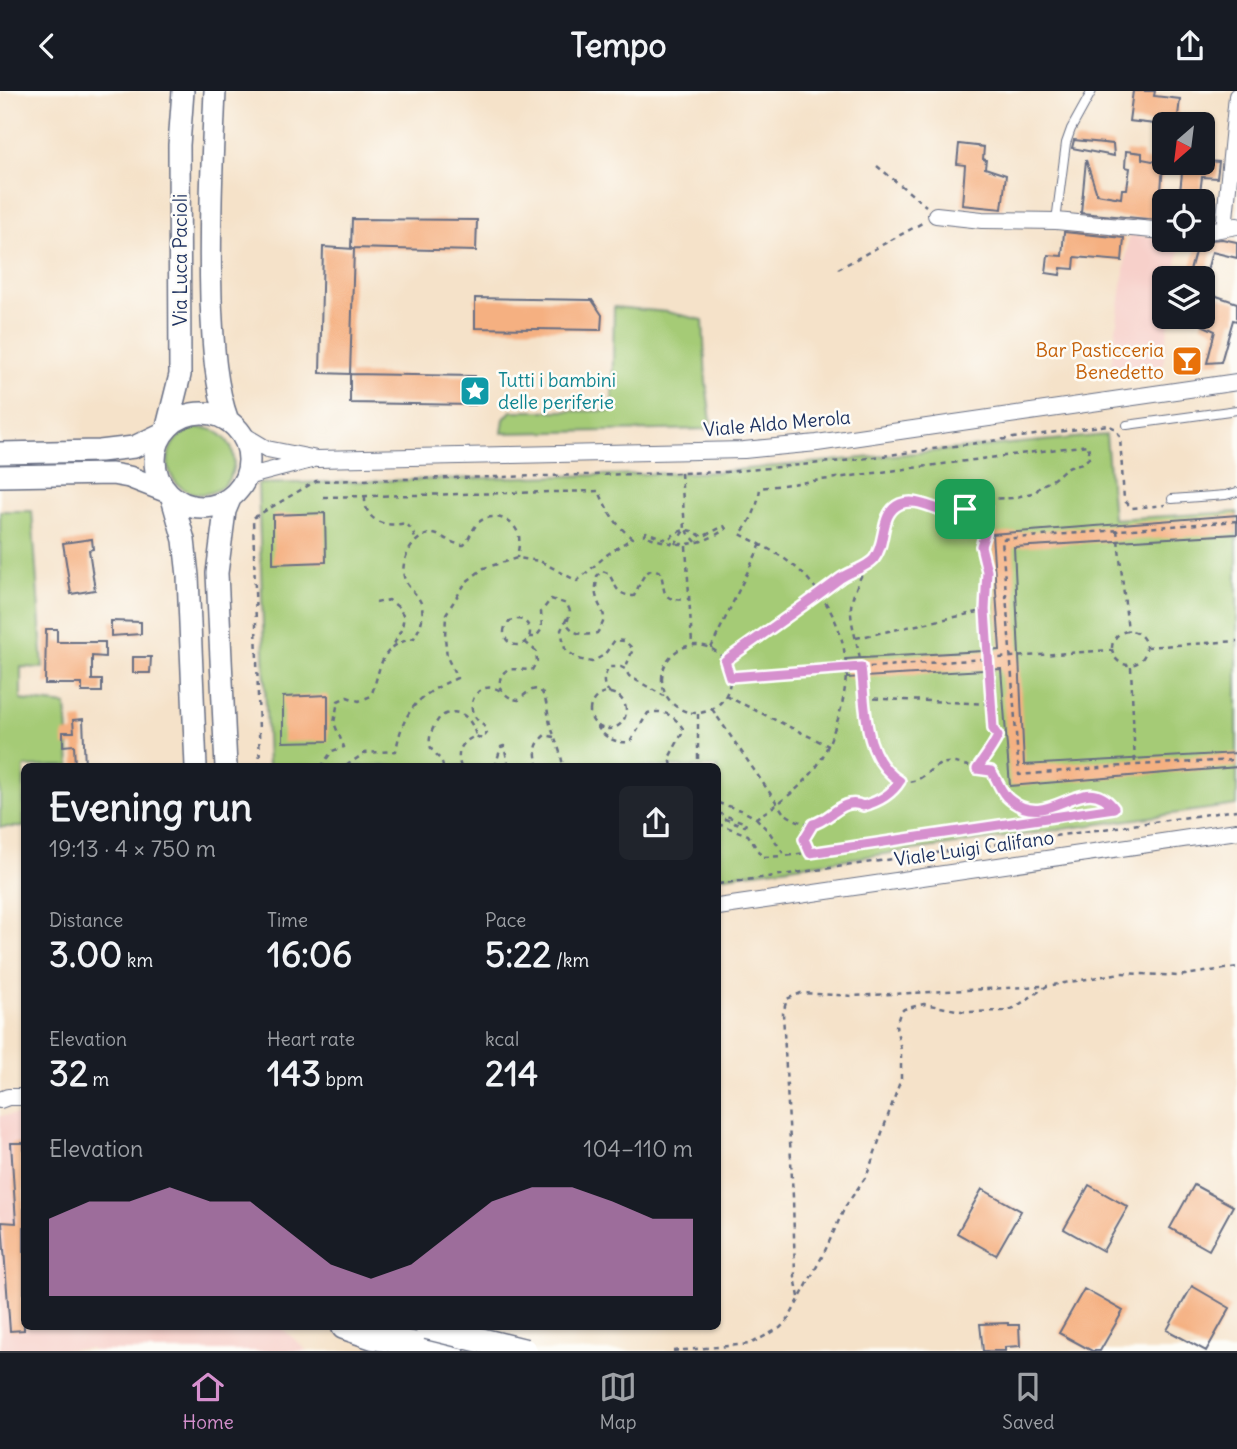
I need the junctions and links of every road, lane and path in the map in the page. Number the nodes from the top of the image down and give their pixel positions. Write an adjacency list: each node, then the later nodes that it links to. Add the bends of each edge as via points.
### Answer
1 (183, 91): 15 (main road, Via Luca Pacioli, via 180,375)
2 (215, 91): 14 (main road, Via Luca Pacioli, via 212,331 222,403)
3 (1092, 91): 7 (lane, via 1066,143)
4 (1237, 96): 8 (street)
5 (877, 166): 6 (path)
6 (936, 215): 7 (street); 10 (path)
7 (1056, 221): 9 (street)
8 (1231, 227)
9 (1152, 230)
10 (838, 269)
11 (1237, 382): 17 (street, Viale Aldo Merola, via 744,450)
12 (1237, 410): 13 (lane)
13 (1127, 425)
14 (235, 428): 15 (main road, via 220,416 201,412 183,416); 17 (street, Viale Aldo Merola, via 267,449); 20 (main road, via 248,448)
15 (164, 431): 16 (main road, via 134,447); 22 (main road, via 156,445 155,469)
16 (0, 453)
17 (317, 459): 20 (street, Viale Aldo Merola)
18 (681, 473): 27 (path, via 853,460 1108,425 1120,437 1124,500 1132,508); 29 (path); 76 (path, via 316,481 253,519)
19 (0, 476): 22 (main road, via 112,474)
20 (246, 477): 25 (main road)
21 (1237, 492): 27 (lane)
22 (169, 494): 25 (main road, via 195,507); 74 (main road, via 184,540 188,576)
23 (365, 495): 24 (path); 31 (path, via 368,514 374,520 406,523); 36 (path, via 599,491 611,517 632,538 577,581 540,561)
24 (323, 497)
25 (230, 499): 75 (main road, via 217,573)
26 (986, 499): 34 (path, via 1035,492 1066,468 1083,464 1090,457 1088,445 760,488 753,515 740,534); 37 (path, via 957,512 915,502 894,507 883,527 883,543); 41 (path, via 981,546 987,571)
27 (1172, 502)
28 (1237, 521): 30 (path)
29 (685, 529): 32 (path); 32 (path, via 702,537 726,529); 33 (path); 33 (path, via 668,540 644,535)
30 (1117, 530): 43 (path); 53 (path, via 1002,539)
31 (416, 541): 36 (path, via 436,534 464,545 477,524 496,517 515,527); 49 (path, via 406,554 404,567 405,580 420,598 421,626 414,638)
32 (697, 543): 35 (path)
33 (675, 544): 35 (path)
34 (761, 544): 38 (path, via 805,576); 51 (path)
35 (686, 546): 39 (path)
36 (517, 558): 78 (path, via 484,568 466,582 446,614 447,657 457,678 418,700 405,720 396,751 365,753)
37 (865, 566): 38 (path); 45 (path, via 851,605)
38 (820, 595): 55 (path); 58 (path, via 840,632)
39 (688, 599): 42 (path, via 668,596 660,572 654,569 643,577 634,596 614,587 608,573 602,571 597,576 596,595 604,623 597,633 572,630); 48 (path)
40 (376, 603): 49 (path, via 388,600 404,616)
41 (985, 610): 45 (path); 54 (path)
42 (567, 618): 44 (path, via 567,604 551,599 541,612 542,629 536,637); 59 (path, via 561,630 565,649 592,662 615,640 625,641 633,649)
43 (1128, 631): 50 (path, via 1142,637); 52 (path, via 1114,639)
44 (529, 637): 47 (path); 47 (path, via 524,621 508,622 506,638 516,645)
45 (856, 638): 57 (path)
46 (1237, 641): 50 (path)
47 (525, 642): 62 (path, via 536,651 537,661 532,670 514,668 501,675 499,686)
48 (692, 644): 51 (path); 64 (path, via 681,647 665,663 662,686)
49 (393, 646): 77 (path, via 379,666 371,696 338,701 334,723 344,747 332,751)
50 (1146, 647): 56 (path, via 1140,662)
51 (711, 648): 55 (path)
52 (1111, 650): 53 (path); 56 (path, via 1120,664)
53 (1010, 658): 54 (path); 87 (path, via 1019,775)
54 (988, 660): 57 (path); 66 (path)
55 (725, 661): 60 (path)
56 (1131, 666): 87 (path)
57 (861, 667): 58 (path); 65 (path)
58 (847, 668): 60 (path); 72 (path, via 843,705)
59 (625, 669): 61 (path, via 609,667 603,680); 64 (path, via 629,676)
60 (730, 677): 63 (path)
61 (610, 693): 69 (path, via 598,696 591,705 590,716); 69 (path, via 621,698 626,715 615,728)
62 (504, 694): 70 (path, via 492,687 477,694 472,713 487,733 482,739); 71 (path, via 519,700 529,691 541,692 549,706)
63 (726, 696): 67 (path); 72 (path)
64 (666, 697): 68 (path, via 680,709)
65 (864, 698): 66 (path); 89 (path, via 875,753 889,774)
66 (992, 704): 88 (path, via 993,729 998,736)
67 (712, 709): 68 (path); 91 (path)
68 (698, 713): 86 (path)
69 (597, 726): 85 (path, via 613,741 630,742 648,713 661,711 676,718 684,730 670,756)
70 (476, 736): 79 (path, via 466,716 453,712 440,717 430,733 430,743); 80 (path, via 462,745)
71 (554, 737): 83 (path, via 545,735 536,746); 84 (path)
72 (829, 746): 91 (path, via 816,768)
73 (1237, 760): 87 (path)
74 (196, 763)
75 (226, 763)
76 (260, 763)
77 (324, 763)
78 (350, 763)
79 (442, 763)
80 (460, 763)
81 (496, 763): 82 (path, via 504,746)
82 (508, 763)
83 (537, 763)
84 (563, 763)
85 (671, 763)
86 (697, 763)
87 (1135, 765)
88 (977, 769): 89 (path, via 947,762 921,779); 99 (path, via 991,771 1002,792 1027,810 1053,807 1090,793 1101,795 1114,808)
89 (900, 781): 97 (path, via 878,800 843,806)
90 (721, 804): 95 (path)
91 (778, 804): 95 (path); 97 (path, via 788,817)
92 (1237, 810): 101 (path)
93 (721, 814): 94 (path, via 746,823)
94 (721, 818)
95 (755, 818): 100 (path)
96 (721, 824): 100 (path, via 748,835 762,857)
97 (813, 824): 99 (path, via 804,839)
98 (1237, 831): 102 (street, Viale Luigi Califano)
99 (810, 853): 100 (path)
100 (785, 856)
101 (721, 884)
102 (721, 907)
103 (1237, 967): 104 (path, via 1180,976 1121,973)
104 (1047, 986): 107 (path, via 1003,1011 967,1012 924,1004 900,1013 896,1027 901,1079 867,1175 845,1206); 107 (path, via 853,996 801,993 787,999 783,1013 794,1277)
105 (21, 1097): 106 (street)
106 (0, 1100)
107 (799, 1297): 114 (path, via 780,1328 750,1344)
108 (353, 1330): 111 (highway)
109 (439, 1330): 113 (highway, bridge)
110 (480, 1330): 112 (street)
111 (452, 1351)
112 (481, 1351)
113 (525, 1351)
114 (673, 1351)

